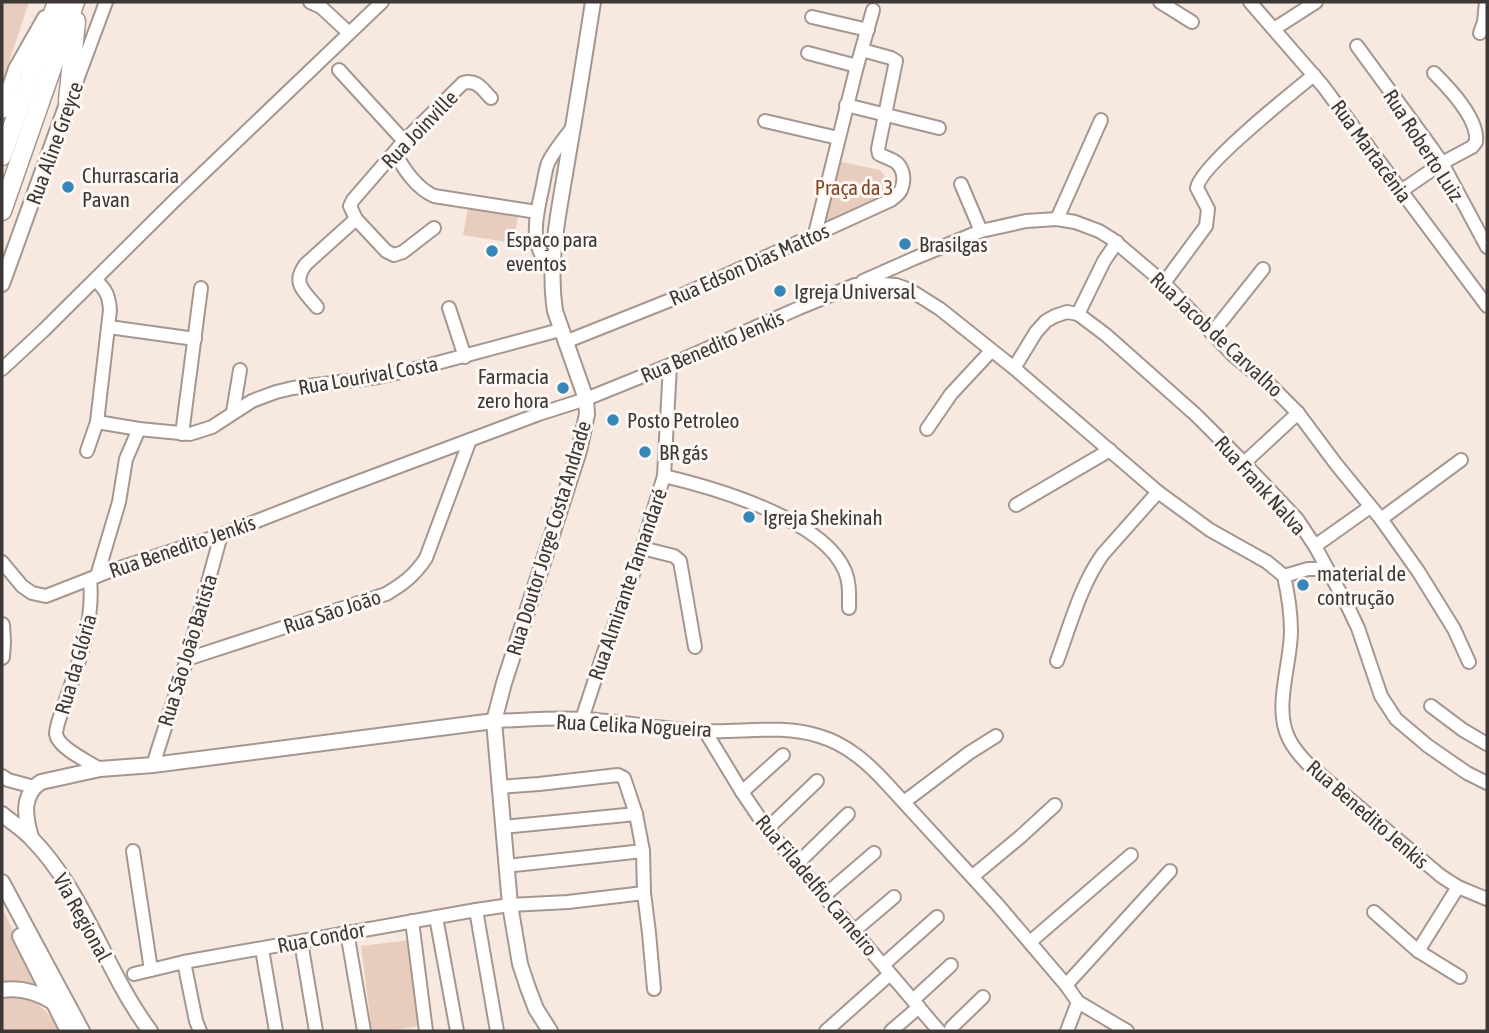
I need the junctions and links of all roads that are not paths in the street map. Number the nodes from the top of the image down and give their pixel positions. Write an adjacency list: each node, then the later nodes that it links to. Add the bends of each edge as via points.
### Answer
1 (56, 2): 30 (main road, via 16,69); 39 (highway)
2 (76, 2): 16 (highway); 43 (highway)
3 (106, 2): 19 (street, Rua Aline Greyce)
4 (310, 2): 17 (street)
5 (382, 2): 17 (street)
6 (593, 2): 34 (main road, Rua Doutor Jorge Costa Andrade)
7 (1160, 2): 13 (street)
8 (1251, 2): 14 (street, Rua Martacênia)
9 (1315, 2): 14 (street)
10 (1486, 2): 18 (street)
11 (873, 10): 15 (street)
12 (813, 17): 15 (street)
13 (1192, 22)
14 (1274, 29): 26 (street, Rua Martacênia)
15 (868, 30): 21 (street)
16 (75, 33): 19 (highway); 28 (highway)
17 (349, 33): 54 (street)
18 (1480, 33)
19 (91, 41): 28 (street, Rua Aline Greyce)
20 (1357, 46): 40 (street, Rua Roberto Luiz)
21 (862, 50): 23 (street); 31 (street, via 896,61)
22 (808, 53): 23 (street)
23 (856, 66): 29 (street)
24 (339, 70): 37 (street)
25 (1434, 73): 40 (street, via 1456,96 1477,138 1472,147)
26 (1314, 75): 42 (street, Rua Martacênia); 55 (street, via 1199,179 1197,188 1208,209 1206,226)
27 (491, 98): 37 (street, Rua Joinville, via 477,83 463,83)
28 (68, 101): 56 (main road, Rua Aline Greyce)
29 (846, 105): 31 (street); 36 (street)
30 (2, 111)
31 (885, 116): 35 (street); 49 (street, Rua Edson Dias Mattos, via 879,154 896,162 903,173 903,187 891,200)
32 (1101, 120): 46 (street)
33 (765, 121): 36 (street)
34 (573, 127): 44 (street, via 547,166); 53 (main road, Rua Doutor Jorge Costa Andrade)
35 (939, 128)
36 (838, 138): 49 (street)
37 (404, 141): 38 (street, Rua Joinville)
38 (395, 154): 44 (street, via 417,184 434,196); 45 (street, Rua Joinville, via 353,200 350,206)
39 (2, 156)
40 (1442, 163): 42 (street); 51 (street, Rua Roberto Luiz)
41 (961, 184): 48 (street)
42 (1401, 191): 59 (street, Rua Martacênia)
43 (2, 211)
44 (537, 212): 53 (street, via 536,242)
45 (356, 219): 47 (street, via 394,255); 60 (street, via 300,272 301,288)
46 (1057, 219): 48 (street, Rua Jacob de Carvalho); 50 (street, Rua Jacob de Carvalho, via 1089,226)
47 (434, 228)
48 (981, 231): 57 (street, Rua Jacob de Carvalho)
49 (815, 234): 65 (street, Rua Edson Dias Mattos, via 678,297)
50 (1117, 242): 55 (street, Rua Jacob de Carvalho); 62 (street)
51 (1487, 247)
52 (1263, 270): 64 (street)
53 (552, 272): 65 (main road, Rua Doutor Jorge Costa Andrade)
54 (95, 280): 63 (street, via 109,298); 71 (street)
55 (1164, 283): 64 (street, Rua Jacob de Carvalho)
56 (2, 284)
57 (855, 285): 67 (street, Rua Benedito Jenkis, via 896,285 910,290); 69 (street, Rua Benedito Jenkis)
58 (201, 288): 66 (street)
59 (1487, 306)
60 (317, 307)
61 (449, 308): 68 (street)
62 (1078, 314): 70 (street, via 1067,312 1046,321); 84 (street, Rua Frank Nalva, via 1196,415)
63 (109, 327): 66 (street); 76 (street)
64 (1212, 333): 75 (street, Rua Jacob de Carvalho)
65 (562, 336): 68 (street, Rua Lourival Costa); 73 (main road, Rua Doutor Jorge Costa Andrade)
66 (195, 339): 79 (street)
67 (991, 351): 70 (street, Rua Benedito Jenkis); 78 (street, via 951,394)
68 (465, 356): 74 (street, Rua Lourival Costa, via 379,377 276,392)
69 (670, 365): 73 (street, Rua Benedito Jenkis); 85 (street, Rua Almirante Tamandaré)
70 (1014, 368): 81 (street, Rua Benedito Jenkis)
71 (2, 369)
72 (240, 370): 74 (street)
73 (586, 398): 80 (street, Rua Benedito Jenkis); 106 (main road, Rua Doutor Jorge Costa Andrade, via 579,450)
74 (233, 412): 79 (street, Rua Lourival Costa, via 201,432)
75 (1298, 413): 84 (street); 88 (street, Rua Jacob de Carvalho)
76 (97, 422): 77 (street, Rua Lourival Costa); 82 (street)
77 (139, 429): 79 (street, Rua Lourival Costa); 96 (street, Rua da Glória, via 126,459 119,502)
78 (927, 429)
79 (182, 434)
80 (470, 440): 90 (street, Rua Benedito Jenkis); 101 (street, Rua São João, via 426,558 406,582 386,594)
81 (1110, 450): 86 (street, Rua Benedito Jenkis); 87 (street)
82 (87, 451)
83 (1461, 460): 89 (street)
84 (1244, 463): 91 (street, Rua Frank Nalva)
85 (664, 476): 92 (street, Rua Almirante Tamandaré); 97 (street, via 750,503 816,537 844,568)
86 (1158, 492): 95 (street, Rua Benedito Jenkis); 102 (street, via 1095,565)
87 (1016, 505)
88 (1370, 507): 89 (street, Rua Jacob de Carvalho); 91 (street)
89 (1381, 519): 103 (street, Rua Jacob de Carvalho, via 1454,628)
90 (221, 535): 96 (street, Rua Benedito Jenkis); 101 (street, Rua São João Batista)
91 (1315, 546): 94 (street, Rua Frank Nalva)
92 (642, 548): 99 (street, via 680,561); 105 (street, Rua Almirante Tamandaré)
93 (2, 562): 96 (street, Rua Benedito Jenkis, via 22,586 46,596)
94 (1326, 569): 95 (street); 115 (street, Rua Frank Nalva, via 1358,628 1381,696 1396,719 1428,746)
95 (1284, 576): 136 (street, Rua Benedito Jenkis, via 1291,631 1283,692 1288,738 1309,765)
96 (94, 577): 112 (street, Rua da Glória, via 88,631 56,734 66,748)
97 (849, 608)
98 (2, 625): 100 (main road)
99 (695, 647)
100 (2, 657)
101 (187, 659): 111 (street, Rua São João Batista)
102 (1056, 661)
103 (1469, 662)
104 (1431, 706): 109 (street)
105 (582, 719): 106 (street, Rua Celika Nogueira); 107 (street, Rua Celika Nogueira)
106 (494, 721): 111 (main road, Rua Celika Nogueira); 117 (main road, Rua Doutor Jorge Costa Andrade)
107 (705, 731): 118 (street, Rua Filadelfio Carneiro); 119 (street, Rua Celika Nogueira, via 765,729 817,735 845,747)
108 (996, 736): 119 (street)
109 (1487, 744)
110 (783, 755): 118 (street)
111 (153, 765): 112 (main road, Rua Celika Nogueira)
112 (100, 769): 116 (main road, Rua Celika Nogueira)
113 (2, 776): 116 (street)
114 (817, 781): 125 (street)
115 (1487, 783)
116 (34, 787): 126 (main road, via 26,810)
117 (499, 787): 122 (street, via 618,775 624,778); 124 (main road, Rua Doutor Jorge Costa Andrade)
118 (742, 792): 125 (street, Rua Filadelfio Carneiro)
119 (904, 802): 134 (street, Rua Celika Nogueira)
120 (1055, 805): 134 (street)
121 (2, 814): 126 (main road, Via Regional)
122 (636, 814): 124 (street); 127 (street)
123 (848, 814): 131 (street)
124 (503, 827): 132 (main road, Rua Doutor Jorge Costa Andrade)
125 (767, 828): 131 (street, Rua Filadelfio Carneiro)
126 (31, 837): 169 (main road, Via Regional, via 69,887 120,986)
127 (643, 850): 132 (street); 137 (street)
128 (133, 851): 156 (street)
129 (874, 853): 138 (street)
130 (1131, 855): 151 (street)
131 (797, 864): 138 (street, Rua Filadelfio Carneiro)
132 (506, 866): 141 (main road, Rua Doutor Jorge Costa Andrade)
133 (1170, 871): 160 (street)
134 (973, 876): 151 (street, Rua Celika Nogueira)
135 (2, 883): 143 (main road)
136 (1458, 887): 140 (street, Rua Benedito Jenkis); 153 (street)
137 (644, 893): 141 (street, Rua Condor); 161 (street)
138 (825, 895): 148 (street, Rua Filadelfio Carneiro)
139 (894, 897): 148 (street)
140 (1487, 899)
141 (510, 905): 142 (street, Rua Condor); 177 (main road, Rua Doutor Jorge Costa Andrade, via 527,988)
142 (476, 910): 145 (street, Rua Condor); 176 (street)
143 (16, 911): 165 (main road, via 20,939); 168 (main road)
144 (1374, 912): 153 (street)
145 (436, 917): 147 (street, Rua Condor); 175 (street)
146 (936, 917): 157 (street)
147 (412, 921): 149 (street, Rua Condor); 174 (street)
148 (854, 931): 157 (street, Rua Filadelfio Carneiro)
149 (347, 932): 150 (street, Rua Condor); 173 (street)
150 (301, 942): 152 (street, Rua Condor); 172 (street)
151 (1030, 943): 160 (street, Rua Celika Nogueira)
152 (262, 949): 154 (street, Rua Condor); 171 (street)
153 (1418, 951): 159 (street)
154 (184, 962): 156 (street, Rua Condor); 170 (street)
155 (951, 965): 166 (street)
156 (151, 970): 158 (street, Rua Condor)
157 (887, 970): 166 (street, Rua Filadelfio Carneiro); 178 (street)
158 (134, 974)
159 (1461, 977)
160 (1066, 985): 164 (street, Rua Celika Nogueira)
161 (654, 989)
162 (2, 990): 165 (main road, via 28,990)
163 (983, 997): 181 (street)
164 (1078, 1002): 182 (street); 183 (street, Rua Celika Nogueira)
165 (54, 1003): 167 (main road)
166 (916, 1004): 179 (street); 180 (street, Rua Filadelfio Carneiro)
167 (68, 1031)
168 (82, 1031)
169 (150, 1031)
170 (200, 1031)
171 (276, 1031)
172 (316, 1031)
173 (363, 1031)
174 (426, 1031)
175 (457, 1031)
176 (497, 1031)
177 (550, 1031)
178 (825, 1031)
179 (891, 1031)
180 (939, 1031)
181 (950, 1031)
182 (1067, 1031)
183 (1127, 1031)

